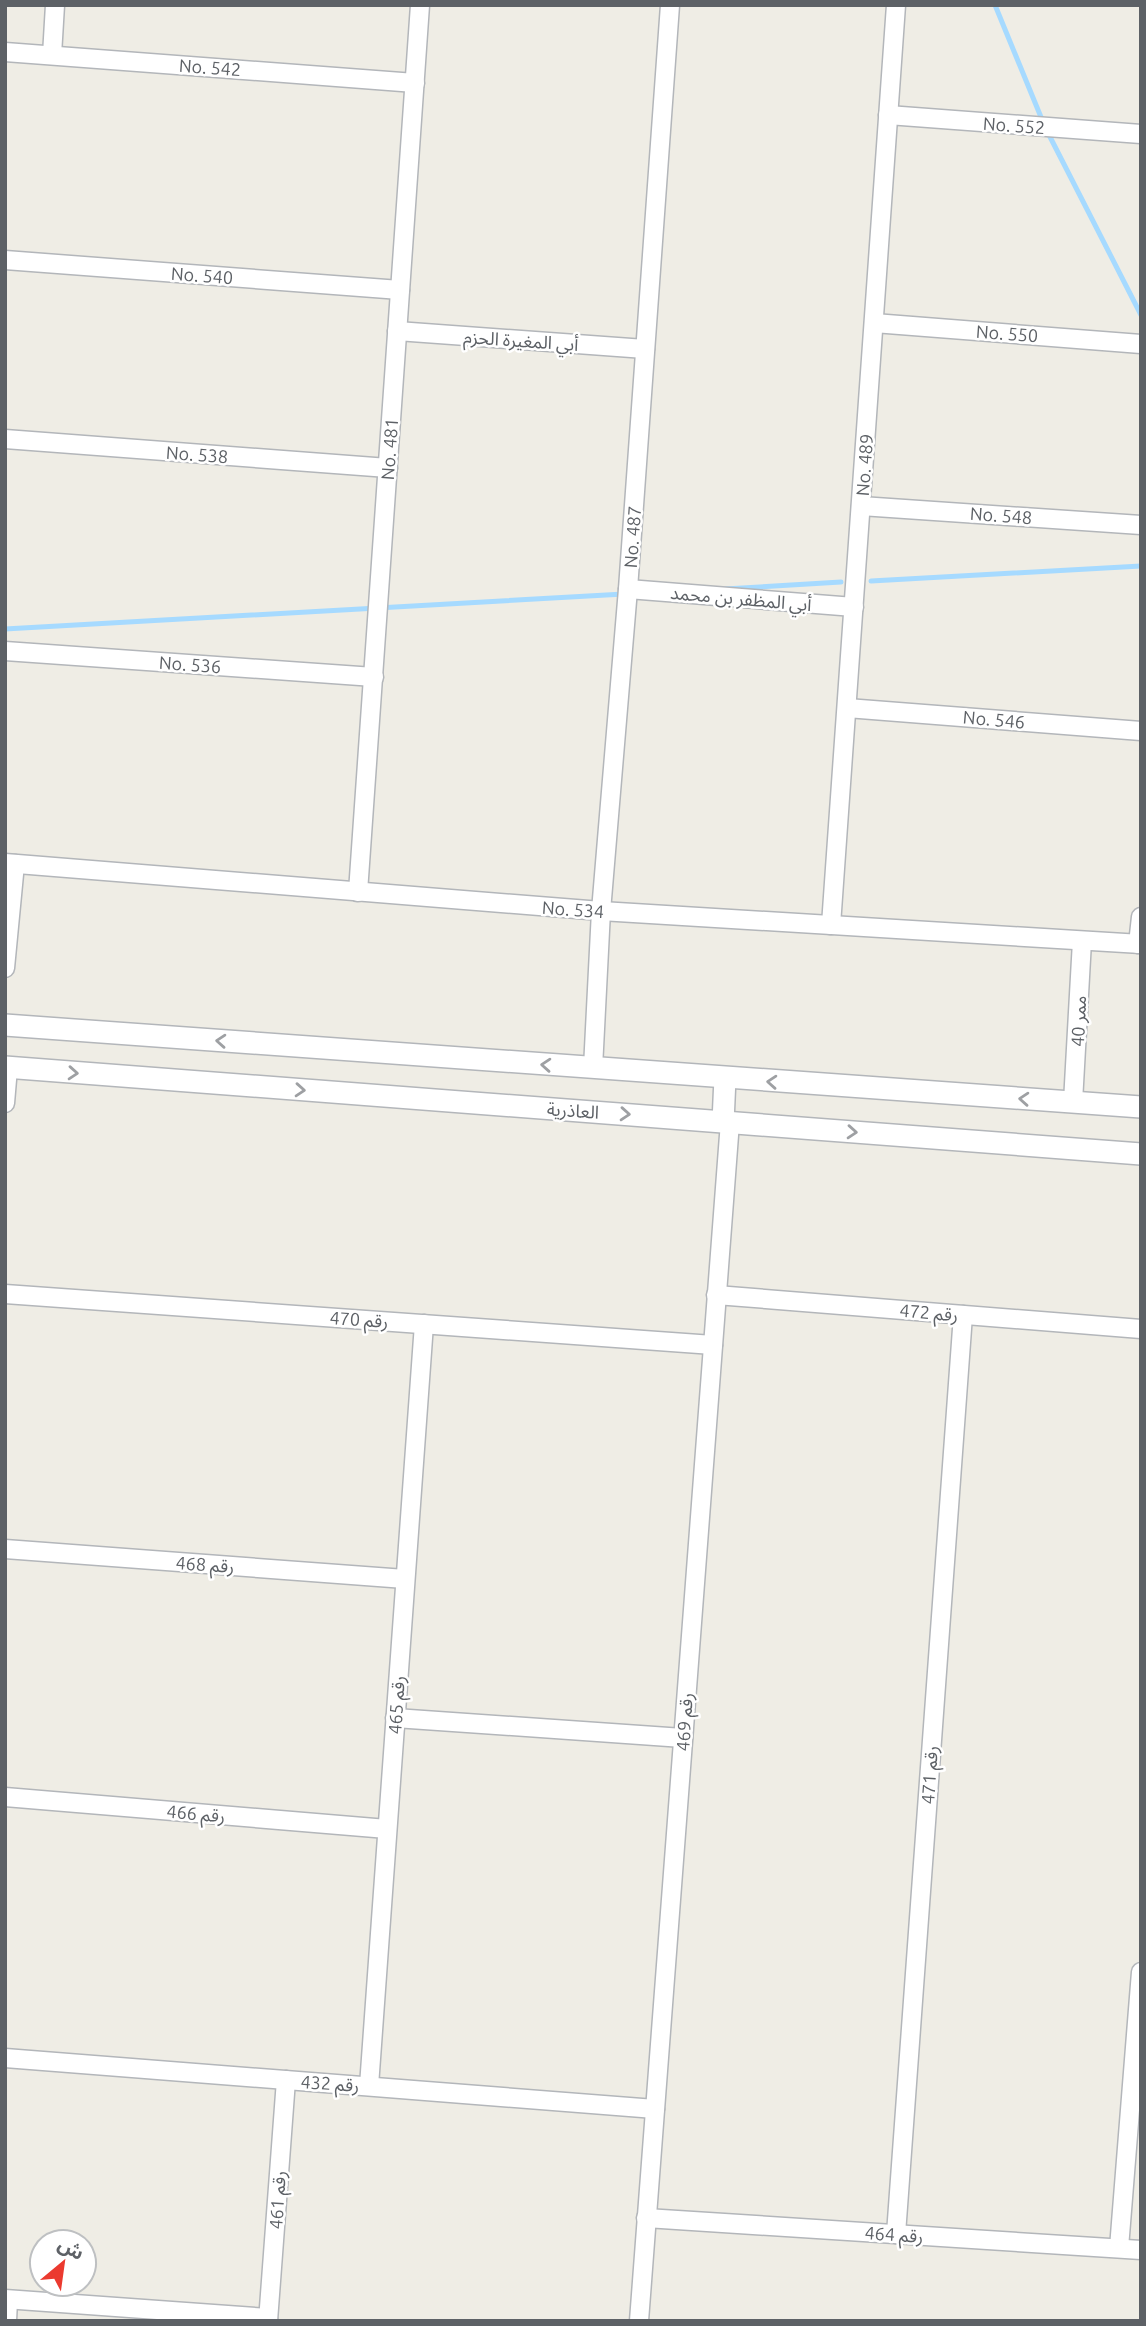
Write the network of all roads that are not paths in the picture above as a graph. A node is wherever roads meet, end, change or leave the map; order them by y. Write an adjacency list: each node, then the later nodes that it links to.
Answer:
1 (55, 5): 6 (street)
2 (420, 5): 7 (street, No. 481)
3 (670, 5): 15 (street, No. 487)
4 (896, 5): 8 (street, No. 489)
5 (5, 52): 6 (street, No. 542)
6 (52, 55): 7 (street, No. 542)
7 (415, 83): 11 (street, No. 481)
8 (888, 115): 9 (street, No. 552); 12 (street, No. 489)
9 (1141, 134)
10 (5, 260): 11 (street, No. 540)
11 (400, 290): 13 (street, No. 481)
12 (874, 323): 14 (street, No. 550); 18 (street, No. 489)
13 (397, 331): 15 (street, أبي المغيرة الحزم); 17 (street, No. 481)
14 (1141, 344)
15 (645, 349): 20 (street, No. 487)
16 (5, 439): 17 (street, No. 538)
17 (388, 468): 23 (street, No. 481)
18 (861, 506): 19 (street, No. 548); 21 (street, No. 489)
19 (1141, 525)
20 (628, 589): 21 (street, أبي المظفر بن محمد); 28 (street, No. 487)
21 (854, 607): 24 (street, No. 489)
22 (5, 651): 23 (street, No. 536)
23 (374, 677): 27 (street, No. 481)
24 (847, 708): 25 (street, No. 546); 30 (street, No. 489)
25 (1141, 731)
26 (10, 864): 27 (street, No. 534); 33 (street)
27 (358, 892): 28 (street, No. 534)
28 (601, 911): 30 (street, No. 534); 36 (street, No. 487)
29 (1141, 917): 32 (street)
30 (831, 925): 31 (street, No. 534)
31 (1082, 941): 32 (street, No. 534); 38 (street, ممر 40)
32 (1140, 944)
33 (5, 968)
34 (5, 1025): 36 (street, one-way to 34)
35 (7, 1068): 39 (street); 41 (street, العاذرية, one-way to 41)
36 (593, 1068): 37 (street)
37 (725, 1079): 38 (street, one-way to 37); 41 (street)
38 (1073, 1102): 40 (street)
39 (5, 1103)
40 (1141, 1108)
41 (727, 1122): 42 (street, العاذرية, one-way to 42); 44 (street, رقم 469)
42 (1141, 1154)
43 (5, 1294): 46 (street, رقم 470)
44 (716, 1294): 45 (street, رقم 472); 48 (street, رقم 469)
45 (962, 1315): 47 (street, رقم 472); 61 (street, رقم 471)
46 (424, 1324): 48 (street, رقم 470); 50 (street, رقم 465)
47 (1141, 1329)
48 (713, 1345): 52 (street, رقم 469)
49 (5, 1549): 50 (street, رقم 468)
50 (405, 1579): 51 (street, رقم 465)
51 (395, 1718): 52 (street); 54 (street, رقم 465)
52 (683, 1738): 59 (street, رقم 469)
53 (5, 1797): 54 (street, رقم 466)
54 (387, 1829): 58 (street, رقم 465)
55 (1141, 1972): 62 (street)
56 (5, 2058): 57 (street, رقم 432)
57 (286, 2080): 58 (street, رقم 432); 65 (street, رقم 461)
58 (369, 2086): 59 (street, رقم 432)
59 (655, 2109): 60 (street, رقم 469)
60 (646, 2218): 61 (street, رقم 464); 67 (street, رقم 469)
61 (896, 2234): 62 (street, رقم 464)
62 (1119, 2248): 63 (street, رقم 464)
63 (1141, 2250)
64 (7, 2299): 65 (street); 66 (street)
65 (268, 2319)
66 (7, 2321)
67 (639, 2321)

